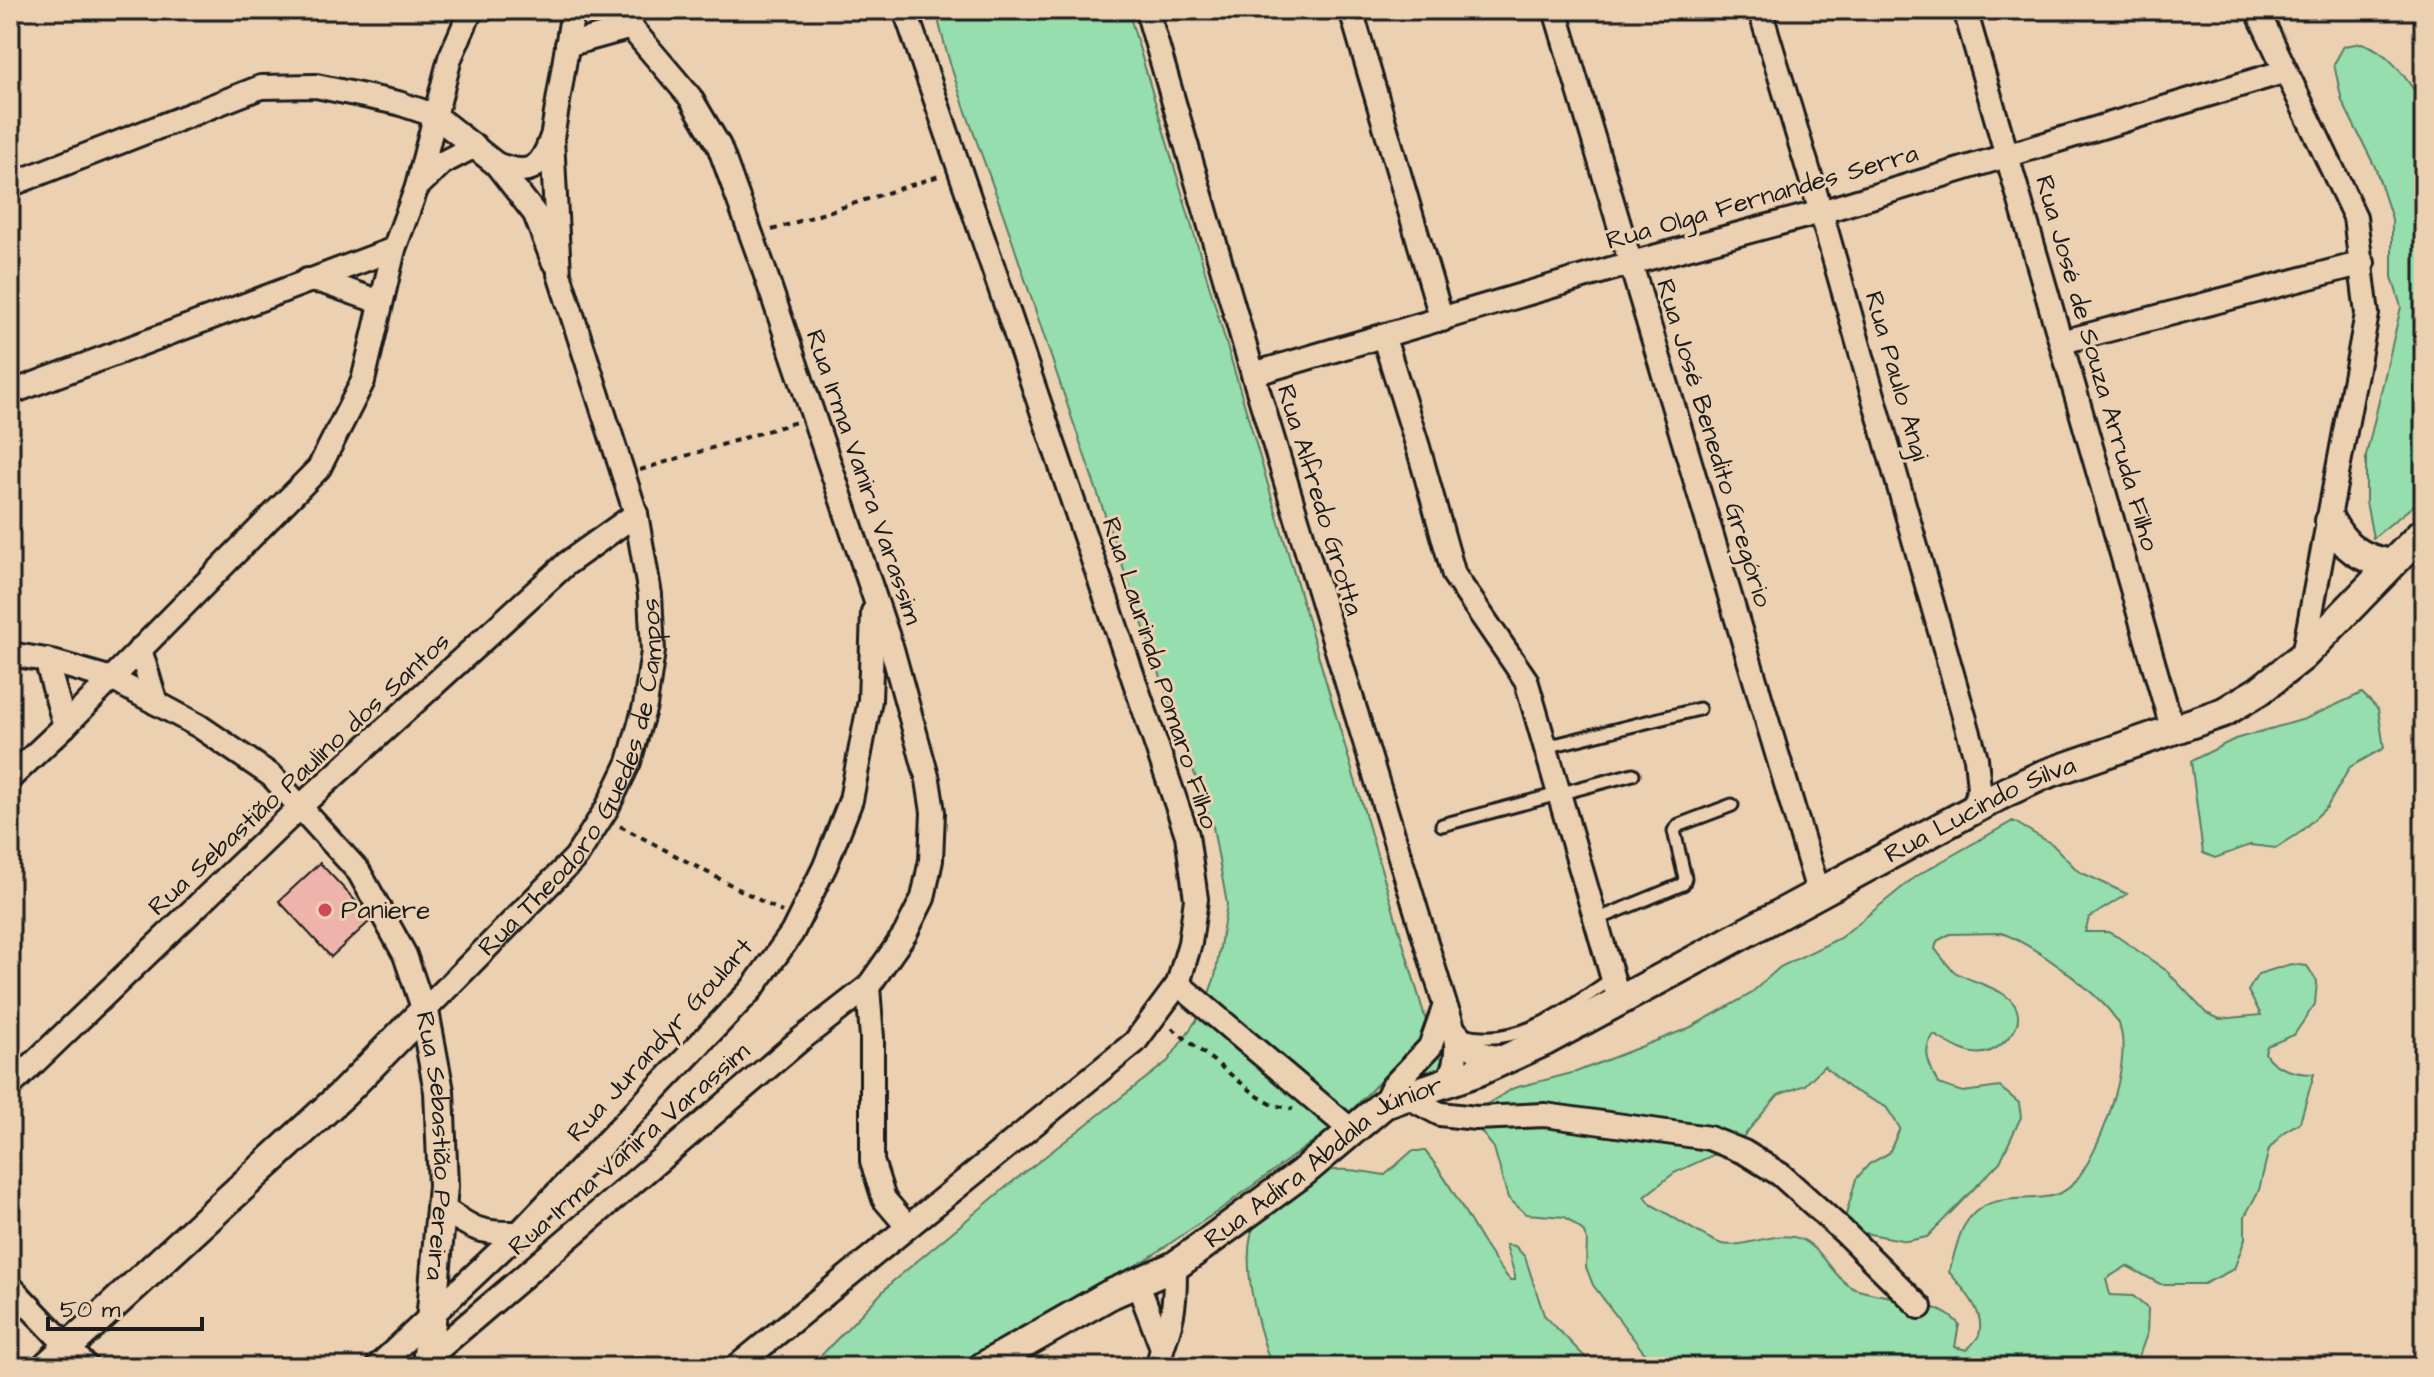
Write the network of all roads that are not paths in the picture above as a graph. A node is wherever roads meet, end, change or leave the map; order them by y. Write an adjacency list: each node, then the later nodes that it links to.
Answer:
1 (471, 10): 14 (street)
2 (573, 10): 12 (street, Rua Theodoro Guedes de Campos)
3 (616, 10): 11 (street, Rua Irma Vanira Varassim)
4 (906, 10): 61 (street, Rua Laurinda Pomaro Filho)
5 (1147, 10): 33 (street, Rua Alfredo Grotta)
6 (1351, 10): 30 (street)
7 (1555, 10): 25 (street, Rua José Benedito Gregório)
8 (1760, 10): 22 (street, Rua Paulo Angi)
9 (1965, 10): 17 (street, Rua José de Souza Arruda Filho)
10 (2257, 10): 13 (street)
11 (632, 27): 12 (street); 39 (street, Rua Irma Vanira Varassim)
12 (567, 45): 15 (street, Rua Theodoro Guedes de Campos)
13 (2286, 71): 17 (street, Rua Olga Fernandes Serra); 26 (street)
14 (434, 115): 16 (street); 19 (street); 20 (street)
15 (552, 138): 18 (street); 21 (street, Rua Theodoro Guedes de Campos)
16 (475, 146): 18 (street); 20 (street)
17 (2008, 155): 22 (street, Rua Olga Fernandes Serra); 32 (street, Rua José de Souza Arruda Filho)
18 (496, 164): 23 (street)
19 (10, 185)
20 (417, 187): 24 (street)
21 (557, 205): 23 (street); 27 (street, Rua Theodoro Guedes de Campos)
22 (1821, 212): 25 (street, Rua Olga Fernandes Serra); 50 (street, Rua Paulo Angi)
23 (535, 214): 27 (street)
24 (394, 249): 28 (street); 29 (street)
25 (1631, 263): 30 (street, Rua Olga Fernandes Serra); 59 (street, Rua José Benedito Gregório)
26 (2363, 263): 32 (street); 36 (street)
27 (559, 274): 35 (street, Rua Theodoro Guedes de Campos)
28 (306, 280): 29 (street); 34 (street)
29 (380, 302): 40 (street)
30 (1442, 320): 31 (street, Rua Olga Fernandes Serra)
31 (1384, 338): 33 (street, Rua Olga Fernandes Serra); 49 (street)
32 (2062, 342): 48 (street, Rua José de Souza Arruda Filho)
33 (1253, 374): 64 (street, Rua Alfredo Grotta)
34 (10, 393)
35 (636, 514): 56 (street, Rua Sebastião Paulino dos Santos); 65 (street, Rua Theodoro Guedes de Campos)
36 (2330, 521): 38 (street); 42 (street)
37 (2424, 531): 38 (street, Rua Lucindo Silva)
38 (2391, 564): 42 (street, Rua Lucindo Silva)
39 (873, 590): 62 (street, Rua Irma Vanira Varassim); 75 (street, Rua Jurandyr Goulart)
40 (140, 649): 44 (street); 45 (street)
41 (10, 654): 43 (street, Rua Sebastião Pereira)
42 (2303, 656): 48 (street, Rua Lucindo Silva)
43 (46, 660): 44 (street, Rua Sebastião Pereira); 47 (street)
44 (112, 679): 45 (street, Rua Sebastião Pereira); 47 (street)
45 (156, 703): 56 (street, Rua Sebastião Pereira)
46 (1699, 709): 49 (lane)
47 (65, 726): 52 (street)
48 (2173, 731): 53 (street, Rua Lucindo Silva)
49 (1546, 747): 54 (street)
50 (1976, 758): 53 (street, Rua Paulo Angi); 57 (street, Rua Paulo Angi)
51 (1633, 774): 54 (lane)
52 (10, 778)
53 (2006, 792): 57 (street, Rua Lucindo Silva)
54 (1560, 793): 58 (lane); 60 (street)
55 (1732, 805): 60 (lane)
56 (301, 806): 65 (street, Rua Sebastião Pereira); 70 (street, Rua Sebastião Paulino dos Santos)
57 (1974, 809): 59 (street, Rua Lucindo Silva)
58 (1442, 825)
59 (1818, 891): 63 (street, Rua Lucindo Silva)
60 (1596, 920): 63 (street)
61 (1178, 984): 72 (street); 74 (street, Rua Laurinda Pomaro Filho)
62 (868, 987): 74 (street); 83 (street, Rua Irma Vanira Varassim)
63 (1616, 989): 66 (lane); 67 (street, Rua Lucindo Silva)
64 (1445, 1005): 66 (street, Rua Alfredo Grotta); 71 (street)
65 (424, 1011): 73 (street, Rua Sebastião Pereira); 81 (street, Rua Theodoro Guedes de Campos)
66 (1456, 1032): 67 (street); 69 (street, Rua Alfredo Grotta)
67 (1508, 1058): 68 (street, Rua Lucindo Silva)
68 (1479, 1071): 69 (street, Rua Adira Abdala Júnior)
69 (1446, 1082): 71 (street, Rua Adira Abdala Júnior)
70 (10, 1086)
71 (1395, 1100): 72 (street, Rua Adira Abdala Júnior); 79 (street)
72 (1351, 1130): 76 (street, Rua Adira Abdala Júnior)
73 (441, 1207): 75 (street); 80 (street, Rua Sebastião Pereira)
74 (907, 1226): 87 (street, Rua Laurinda Pomaro Filho)
75 (519, 1233): 80 (street, Rua Jurandyr Goulart)
76 (1175, 1266): 77 (street, Rua Adira Abdala Júnior); 82 (street)
77 (1137, 1282): 82 (street); 88 (street, Rua Adira Abdala Júnior)
78 (10, 1286): 81 (street)
79 (1920, 1307)
80 (431, 1318): 83 (street, Rua Sebastião Pereira); 86 (street, Rua Jurandyr Goulart)
81 (68, 1346): 84 (street, Rua Theodoro Guedes de Campos); 85 (street)
82 (1159, 1356)
83 (427, 1362)
84 (46, 1367)
85 (87, 1367)
86 (377, 1367)
87 (736, 1367)
88 (983, 1367)

